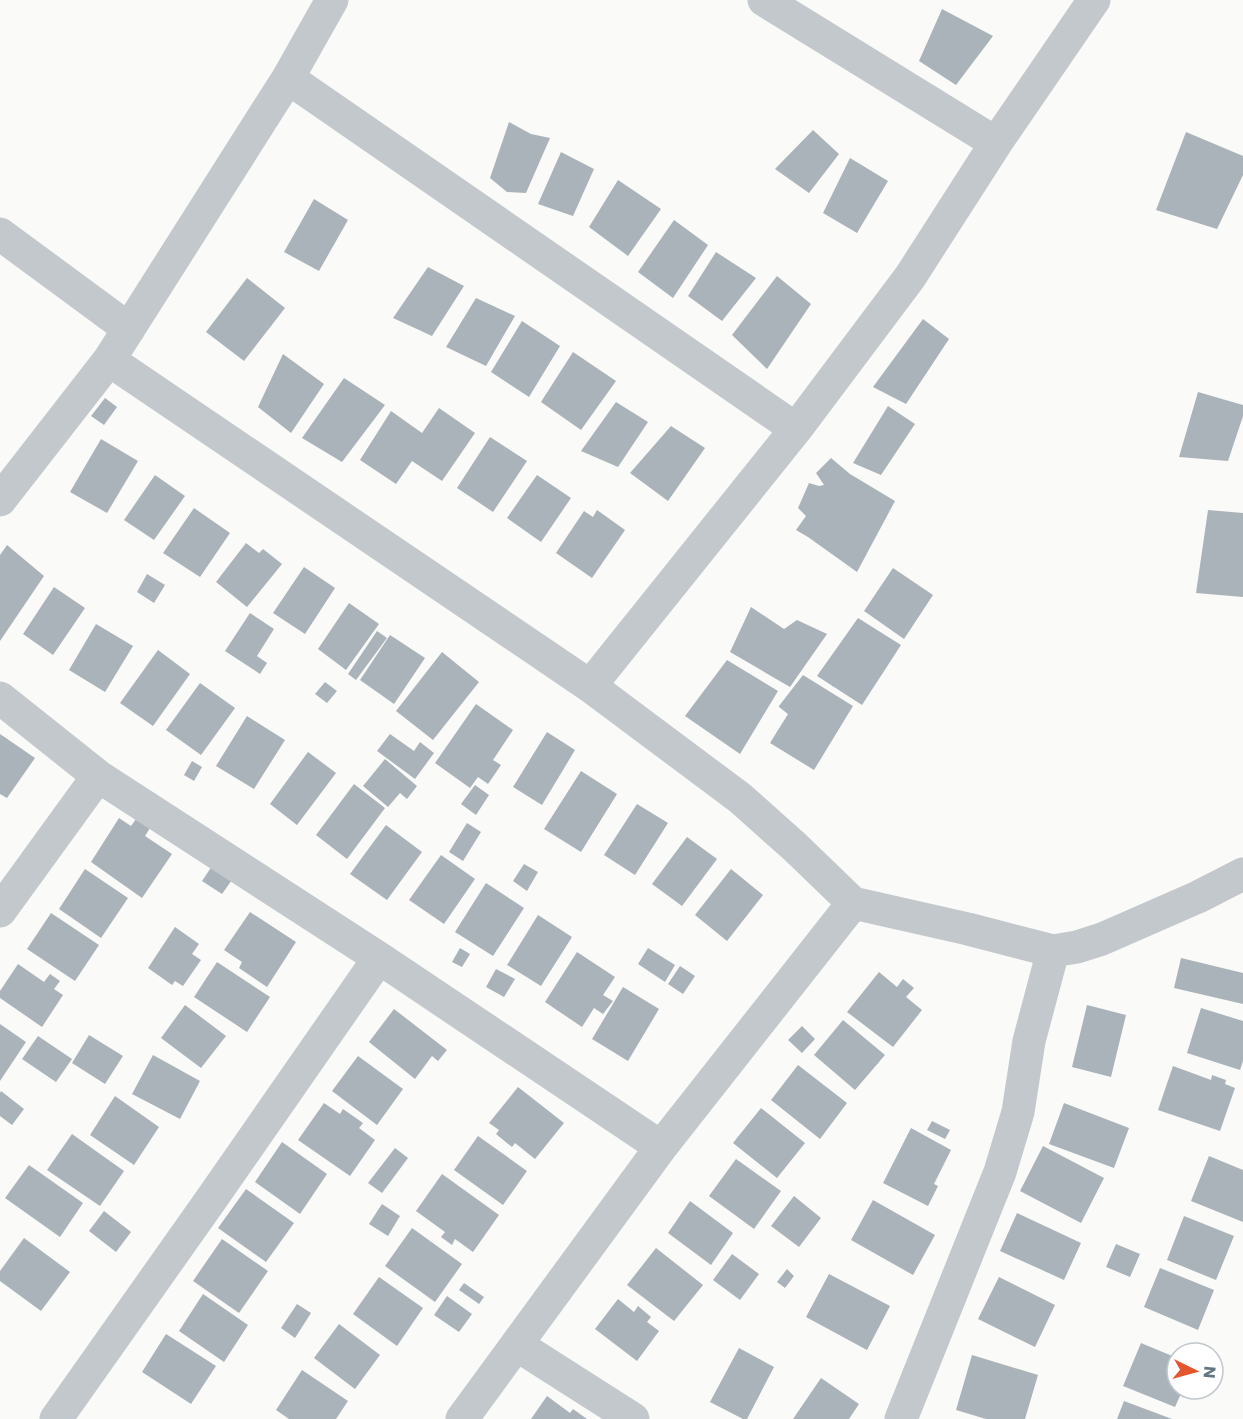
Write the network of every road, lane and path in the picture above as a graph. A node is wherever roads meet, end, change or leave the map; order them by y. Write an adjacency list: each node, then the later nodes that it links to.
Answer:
1 (332, 0): 4 (street)
2 (764, 0): 5 (street)
3 (1094, 0): 5 (street)
4 (288, 78): 7 (street); 9 (street)
5 (996, 142): 9 (street)
6 (0, 234): 7 (street)
7 (129, 329): 8 (street)
8 (109, 360): 10 (street); 11 (street)
9 (796, 429): 11 (street)
10 (0, 500)
11 (590, 686): 15 (street)
12 (0, 698): 13 (street)
13 (98, 776): 16 (street); 18 (street)
14 (1243, 874): 17 (street)
15 (853, 903): 17 (street); 19 (street)
16 (0, 911)
17 (1053, 951): 24 (street)
18 (379, 958): 19 (street); 21 (street)
19 (661, 1147): 20 (street)
20 (517, 1345): 22 (street); 23 (street)
21 (56, 1419)
22 (462, 1419)
23 (633, 1419)
24 (901, 1419)

